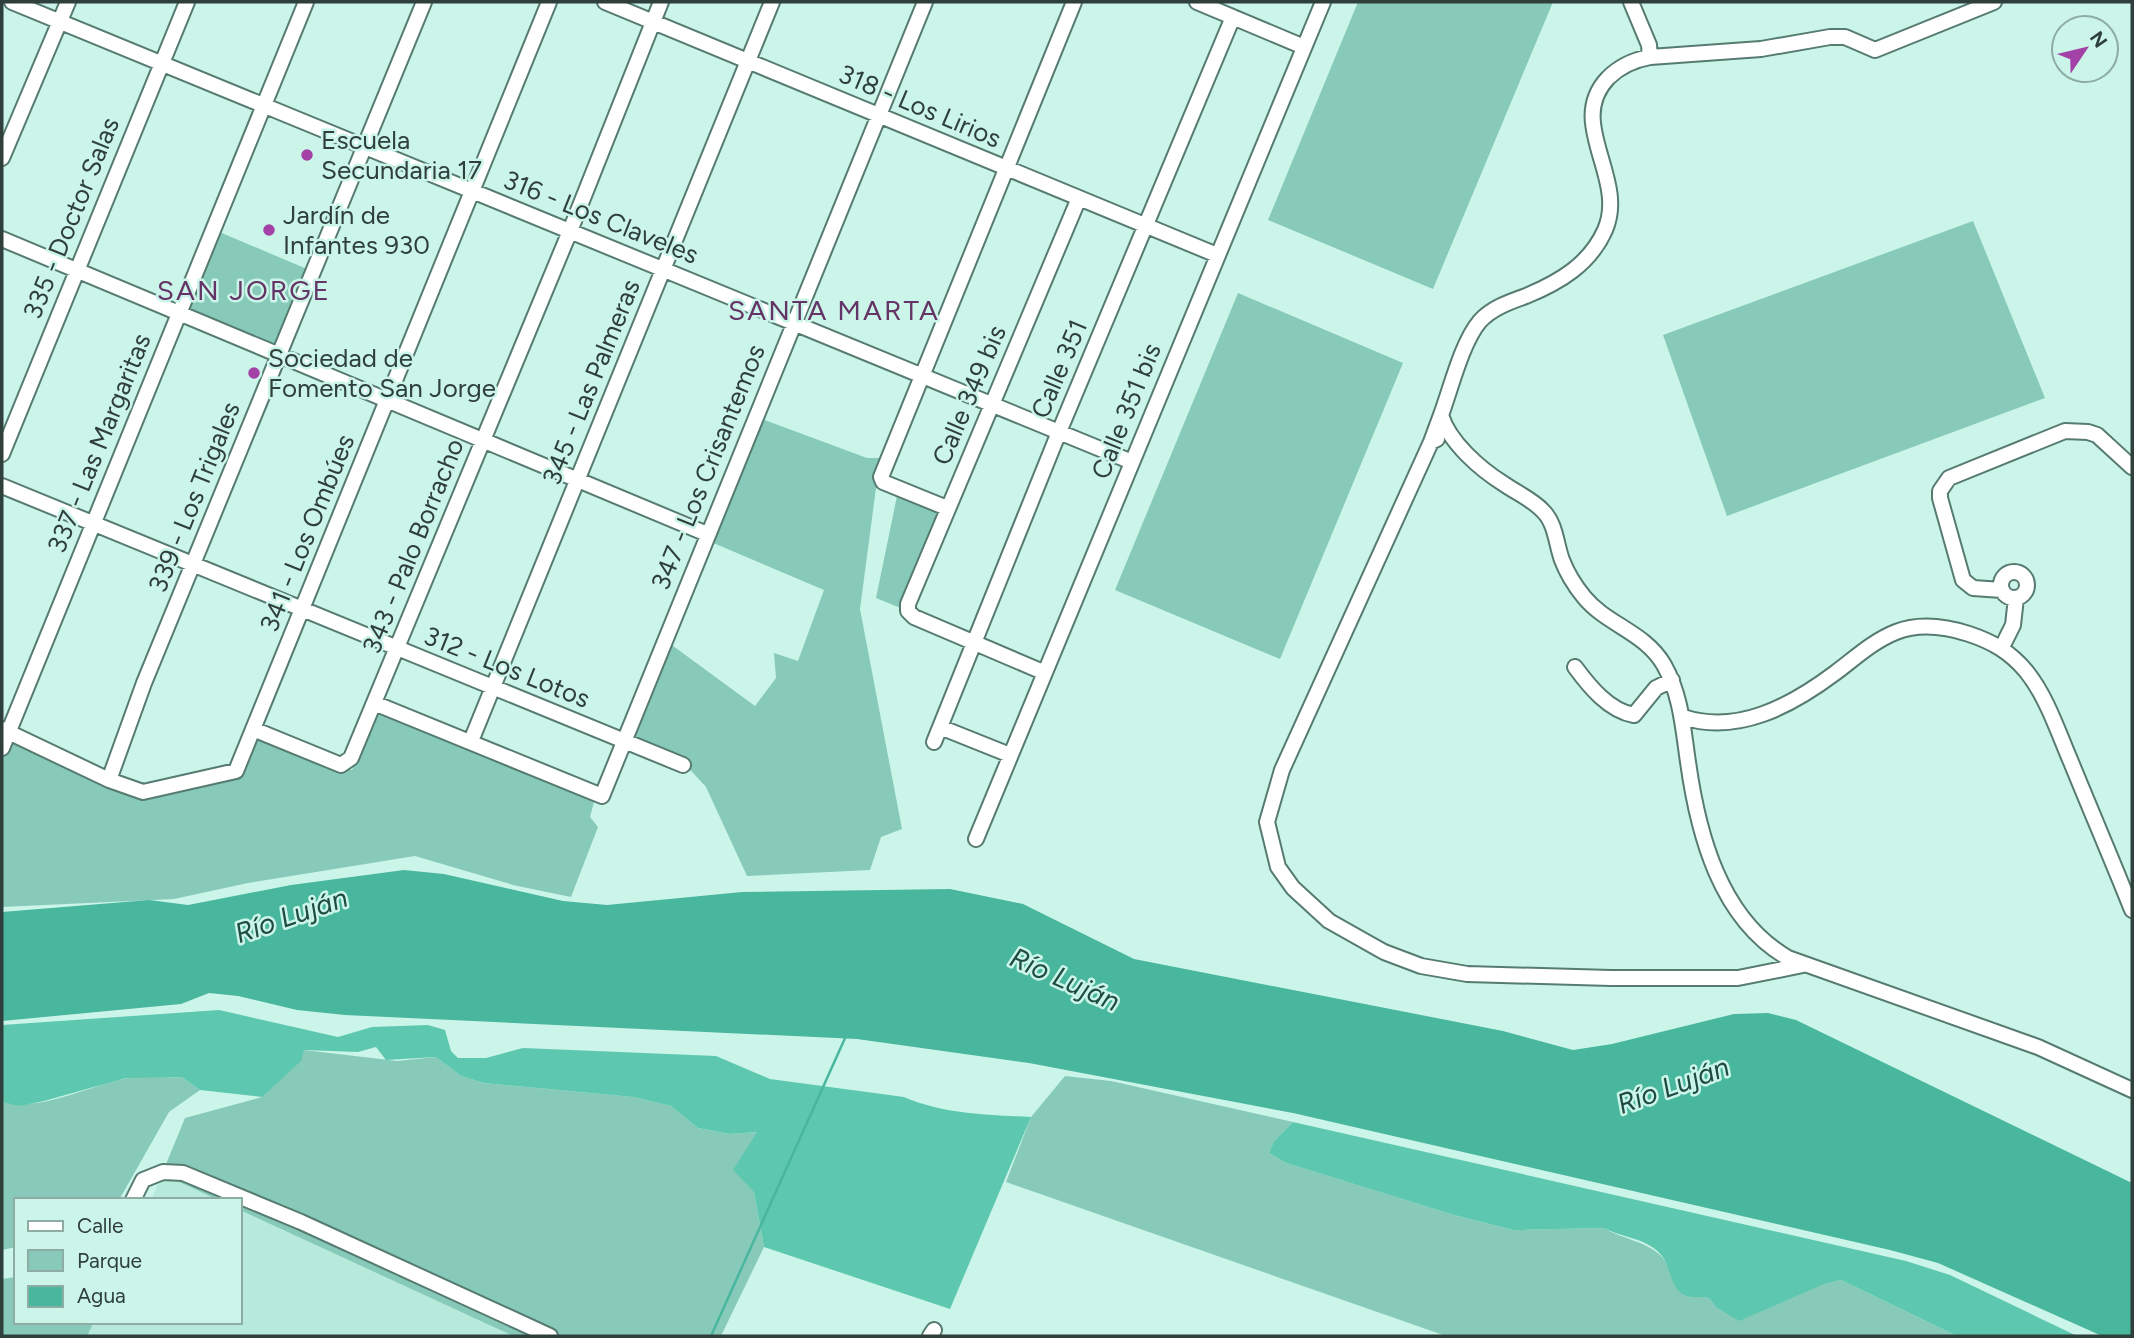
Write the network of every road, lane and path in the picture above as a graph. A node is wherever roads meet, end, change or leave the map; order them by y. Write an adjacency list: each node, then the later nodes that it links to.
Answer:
1 (12, 2): 17 (street, 316 - Los Claveles)
2 (68, 2): 17 (street)
3 (187, 2): 22 (street, 335 - Doctor Salas)
4 (306, 2): 23 (street, 337 - Las Margaritas)
5 (424, 2): 25 (street, 339 - Los Trigales)
6 (549, 2): 28 (street, 341 - Los Ombúes)
7 (605, 2): 18 (street, 318 - Los Lirios)
8 (660, 2): 18 (street, 343 - Palo Borracho)
9 (772, 2): 21 (street, 345 - Las Palmeras)
10 (925, 2): 24 (street, 347 - Los Crisantemos)
11 (1074, 2): 27 (street)
12 (1197, 2): 16 (street)
13 (1323, 2): 19 (street, Calle 351 bis)
14 (1631, 2): 20 (street)
15 (1994, 2): 20 (street)
16 (1233, 17): 19 (street); 30 (street, Calle 351)
17 (60, 21): 22 (street, 316 - Los Claveles); 26 (street)
18 (653, 21): 21 (street, 318 - Los Lirios); 31 (street, 343 - Palo Borracho)
19 (1304, 47): 33 (street, Calle 351 bis)
20 (1650, 57): 42 (street)
21 (748, 61): 24 (street, 318 - Los Lirios); 34 (street, 345 - Las Palmeras)
22 (162, 63): 23 (street, 316 - Los Claveles); 35 (street, 335 - Doctor Salas)
23 (264, 105): 25 (street, 316 - Los Claveles); 36 (street, 337 - Las Margaritas)
24 (878, 115): 27 (street, 318 - Los Lirios); 37 (street, 347 - Los Crisantemos)
25 (363, 146): 28 (street, 316 - Los Claveles); 38 (street, 339 - Los Trigales)
26 (2, 158)
27 (1006, 168): 29 (street, 318 - Los Lirios); 39 (street)
28 (473, 191): 31 (street, 316 - Los Claveles); 40 (street, 341 - Los Ombúes)
29 (1079, 198): 30 (street, 318 - Los Lirios); 41 (street, Calle 349 bis)
30 (1147, 226): 33 (street, 318 - Los Lirios); 43 (street, Calle 351)
31 (570, 231): 34 (street, 316 - Los Claveles); 45 (street, 343 - Palo Borracho)
32 (2, 239): 35 (street)
33 (1217, 255): 48 (street, Calle 351 bis)
34 (663, 269): 37 (street, 316 - Los Claveles); 50 (street, 345 - Las Palmeras)
35 (75, 270): 36 (street); 47 (street, 335 - Doctor Salas)
36 (177, 313): 38 (street); 53 (street, 337 - Las Margaritas)
37 (793, 323): 39 (street, 316 - Los Claveles); 54 (street, 347 - Los Crisantemos)
38 (277, 357): 40 (street); 55 (street, 339 - Los Trigales)
39 (921, 375): 41 (street, 316 - Los Claveles); 52 (street)
40 (385, 400): 45 (street); 58 (street, 341 - Los Ombúes)
41 (991, 404): 43 (street, 316 - Los Claveles); 52 (street, Calle 349 bis)
42 (1441, 415): 44 (street); 46 (street)
43 (1059, 432): 48 (street, 316 - Los Claveles); 59 (street, Calle 351)
44 (1450, 433): 46 (street); 64 (street)
45 (483, 441): 50 (street); 61 (street, 343 - Palo Borracho)
46 (1431, 442): 80 (street)
47 (2, 454)
48 (1132, 462): 63 (street, Calle 351 bis)
49 (2132, 467): 56 (street)
50 (577, 479): 54 (street); 65 (street, 345 - Las Palmeras)
51 (2, 486): 53 (street, 312 - Los Lotos)
52 (947, 508): 59 (street, Calle 349 bis)
53 (93, 523): 55 (street, 312 - Los Lotos); 70 (street, 337 - Las Margaritas)
54 (707, 534): 71 (street, 347 - Los Crisantemos)
55 (193, 565): 58 (street, 312 - Los Lotos); 77 (street, 339 - Los Trigales)
56 (2002, 590): 57 (street); 57 (street)
57 (2016, 598): 60 (street)
58 (303, 611): 61 (street, 312 - Los Lotos); 69 (street, 341 - Los Ombúes)
59 (974, 642): 63 (street); 68 (street, Calle 351)
60 (2003, 648): 67 (street); 79 (street)
61 (397, 649): 65 (street, 312 - Los Lotos); 66 (street, 343 - Palo Borracho)
62 (1575, 667): 64 (street)
63 (1043, 672): 75 (street, Calle 351 bis)
64 (1672, 680): 67 (street)
65 (493, 688): 71 (street, 312 - Los Lotos); 72 (street, 345 - Las Palmeras)
66 (374, 703): 69 (street, 343 - Palo Borracho); 72 (street)
67 (1683, 717): 80 (street)
68 (940, 727): 73 (street, Calle 351); 75 (street)
69 (253, 729): 77 (street, 341 - Los Ombúes)
70 (5, 730): 74 (street, 337 - Las Margaritas); 77 (street)
71 (624, 740): 72 (street, 347 - Los Crisantemos); 76 (street, 312 - Los Lotos)
72 (471, 741)
73 (934, 742)
74 (2, 748)
75 (1010, 755): 78 (street, Calle 351 bis)
76 (683, 765)
77 (109, 780)
78 (976, 839)
79 (2132, 910)
80 (1804, 964): 81 (street)
81 (2132, 1090)
82 (134, 1198): 83 (street)
83 (550, 1336)

